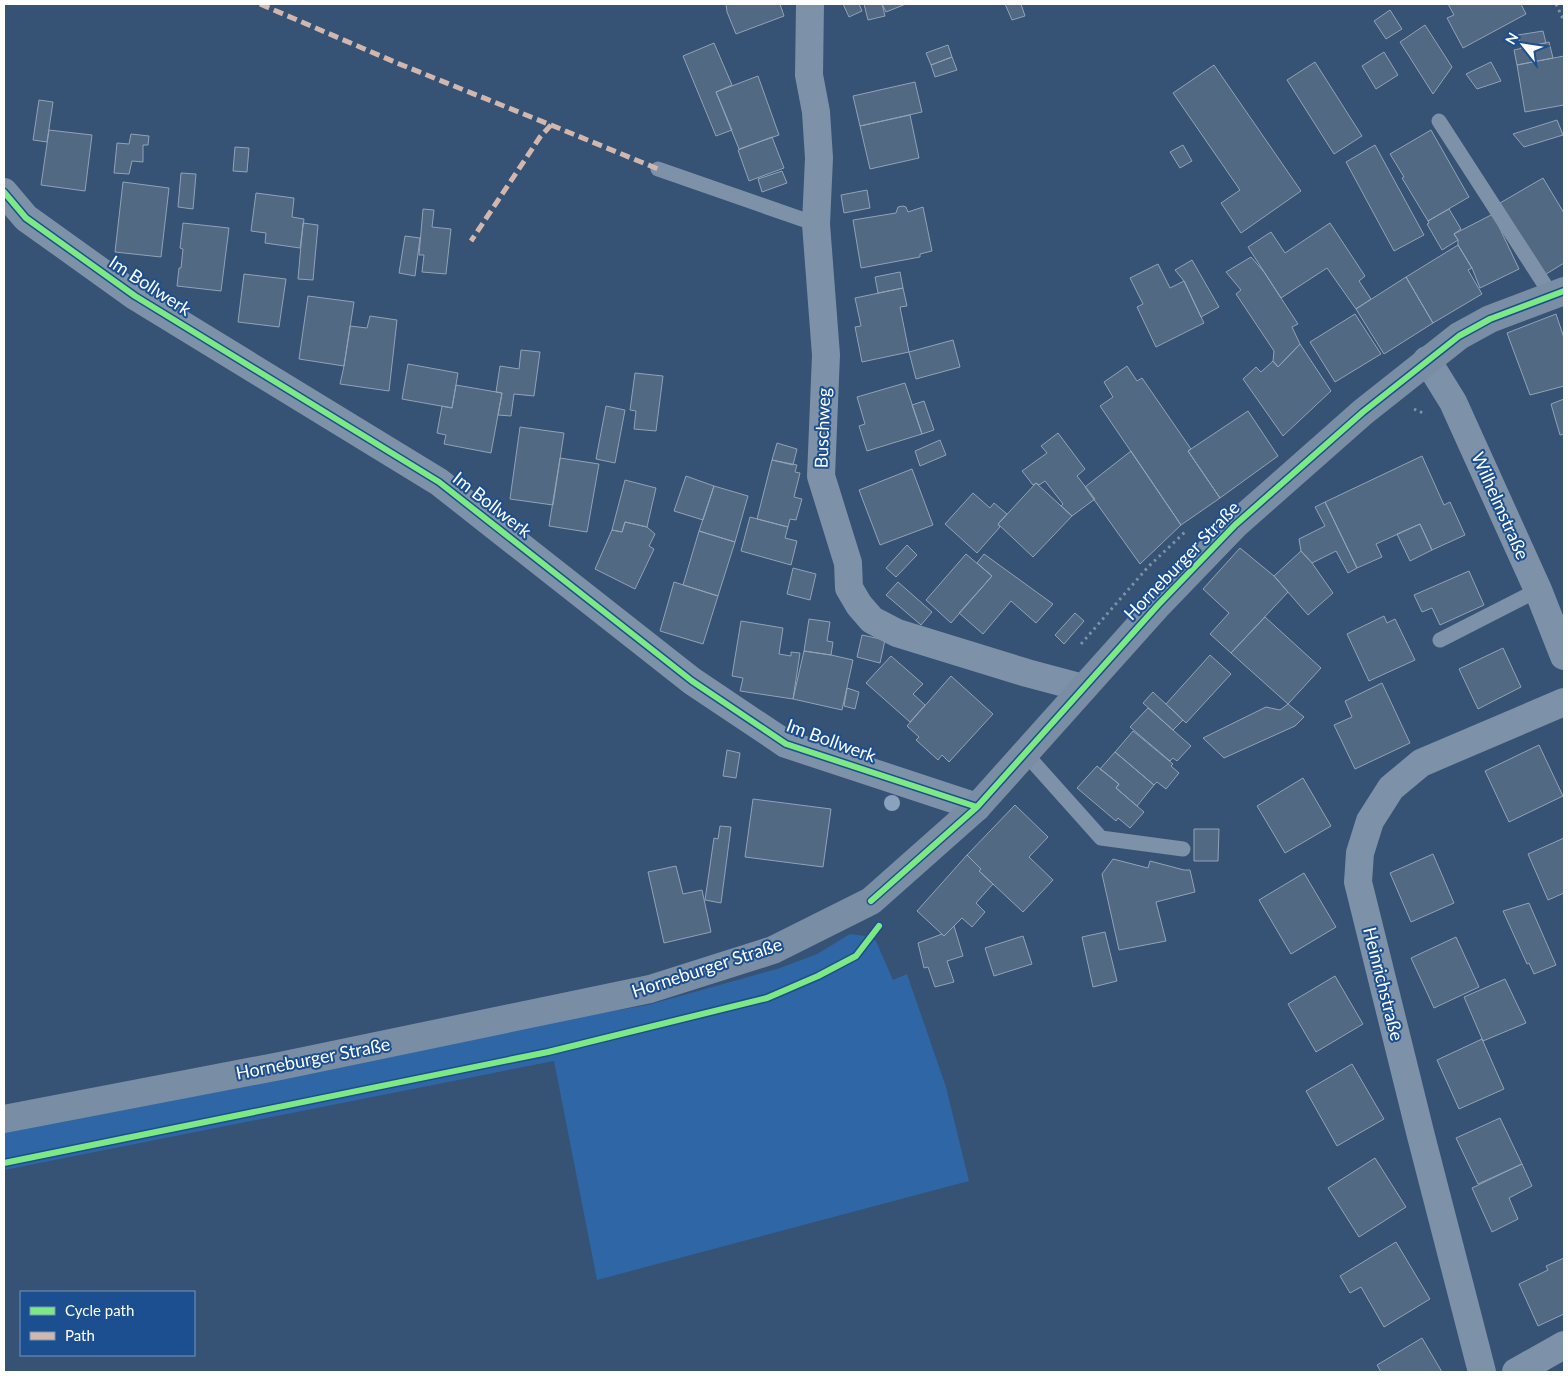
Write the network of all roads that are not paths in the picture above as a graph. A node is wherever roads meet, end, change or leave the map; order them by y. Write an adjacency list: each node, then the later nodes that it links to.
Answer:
1 (810, 4): 5 (street, Buschweg)
2 (1439, 121): 6 (lane)
3 (658, 169): 5 (lane)
4 (4, 192): 14 (street, Im Bollwerk)
5 (816, 224): 11 (street, Buschweg)
6 (1558, 293): 7 (street, Horneburger Straße)
7 (1427, 360): 8 (street, Wilhelmstraße); 11 (street, Horneburger Straße)
8 (1538, 590): 9 (lane); 10 (street, Wilhelmstraße)
9 (1440, 640)
10 (1564, 656)
11 (1083, 688): 13 (street, Horneburger Straße)
12 (1564, 702): 18 (street, Heinrichstraße)
13 (1025, 753): 14 (street, Horneburger Straße); 15 (lane)
14 (977, 807): 16 (street, Horneburger Straße)
15 (1183, 848)
16 (4, 1119)
17 (1564, 1345): 19 (street)
18 (1482, 1372)
19 (1516, 1372)

